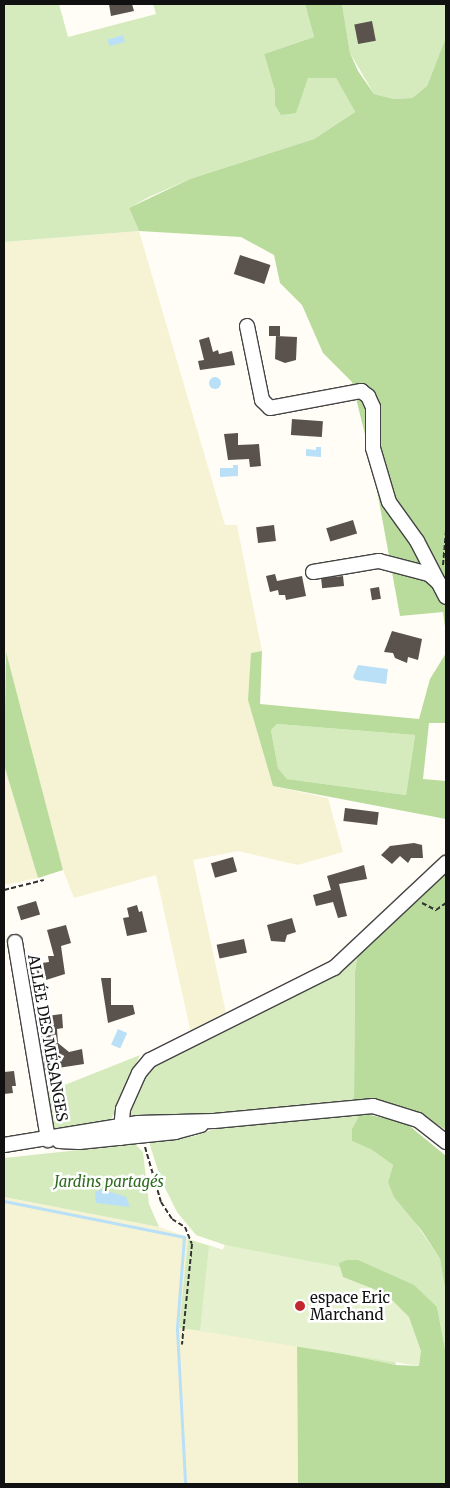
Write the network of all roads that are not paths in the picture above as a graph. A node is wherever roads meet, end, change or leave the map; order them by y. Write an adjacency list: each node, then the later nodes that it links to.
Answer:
1 (247, 326): 3 (street)
2 (313, 572): 3 (street)
3 (445, 592)
4 (446, 863): 7 (street)
5 (15, 942): 8 (street, ALLÉE DES MÉSANGES)
6 (214, 1121): 7 (street); 7 (street); 9 (street)
7 (120, 1132): 8 (street)
8 (48, 1140): 10 (street)
9 (446, 1142)
10 (4, 1145)

